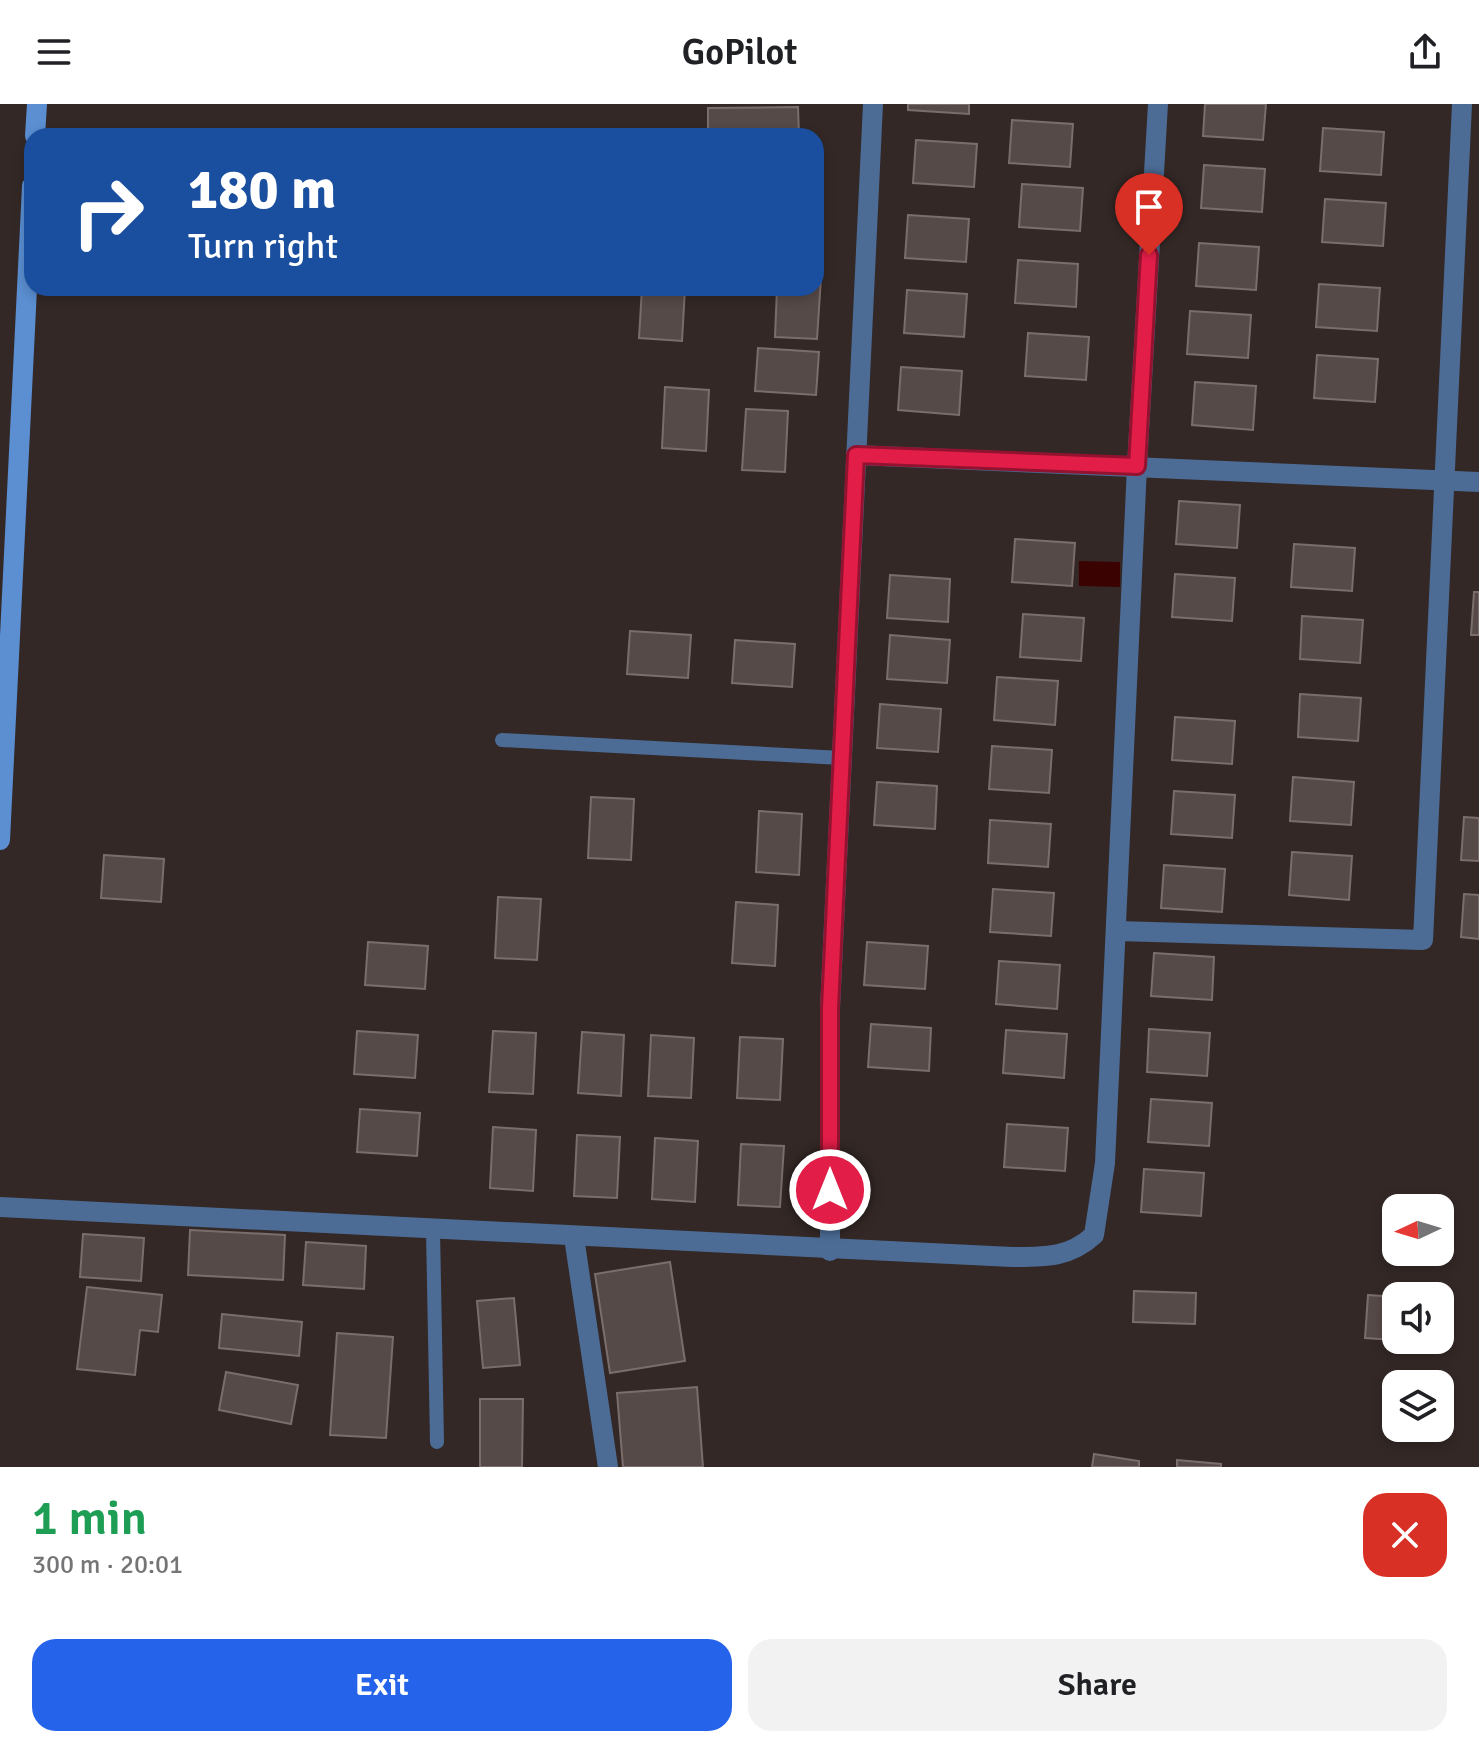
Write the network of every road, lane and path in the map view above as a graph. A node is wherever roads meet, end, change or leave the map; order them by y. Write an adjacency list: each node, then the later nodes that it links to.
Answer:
1 (37, 104): 5 (main road)
2 (873, 104): 7 (street)
3 (1158, 104): 8 (street)
4 (1462, 104): 9 (street)
5 (36, 128)
6 (27, 296): 13 (main road)
7 (856, 455): 8 (street); 12 (street)
8 (1137, 466): 9 (street); 14 (street)
9 (1445, 480): 10 (street); 14 (street)
10 (1479, 482)
11 (502, 740): 12 (lane)
12 (842, 758): 18 (street)
13 (0, 836)
14 (1118, 931): 18 (street)
15 (0, 1207): 16 (street)
16 (433, 1230): 17 (street); 19 (lane)
17 (574, 1237): 18 (street); 20 (street)
18 (830, 1251)
19 (437, 1442)
20 (608, 1467)

